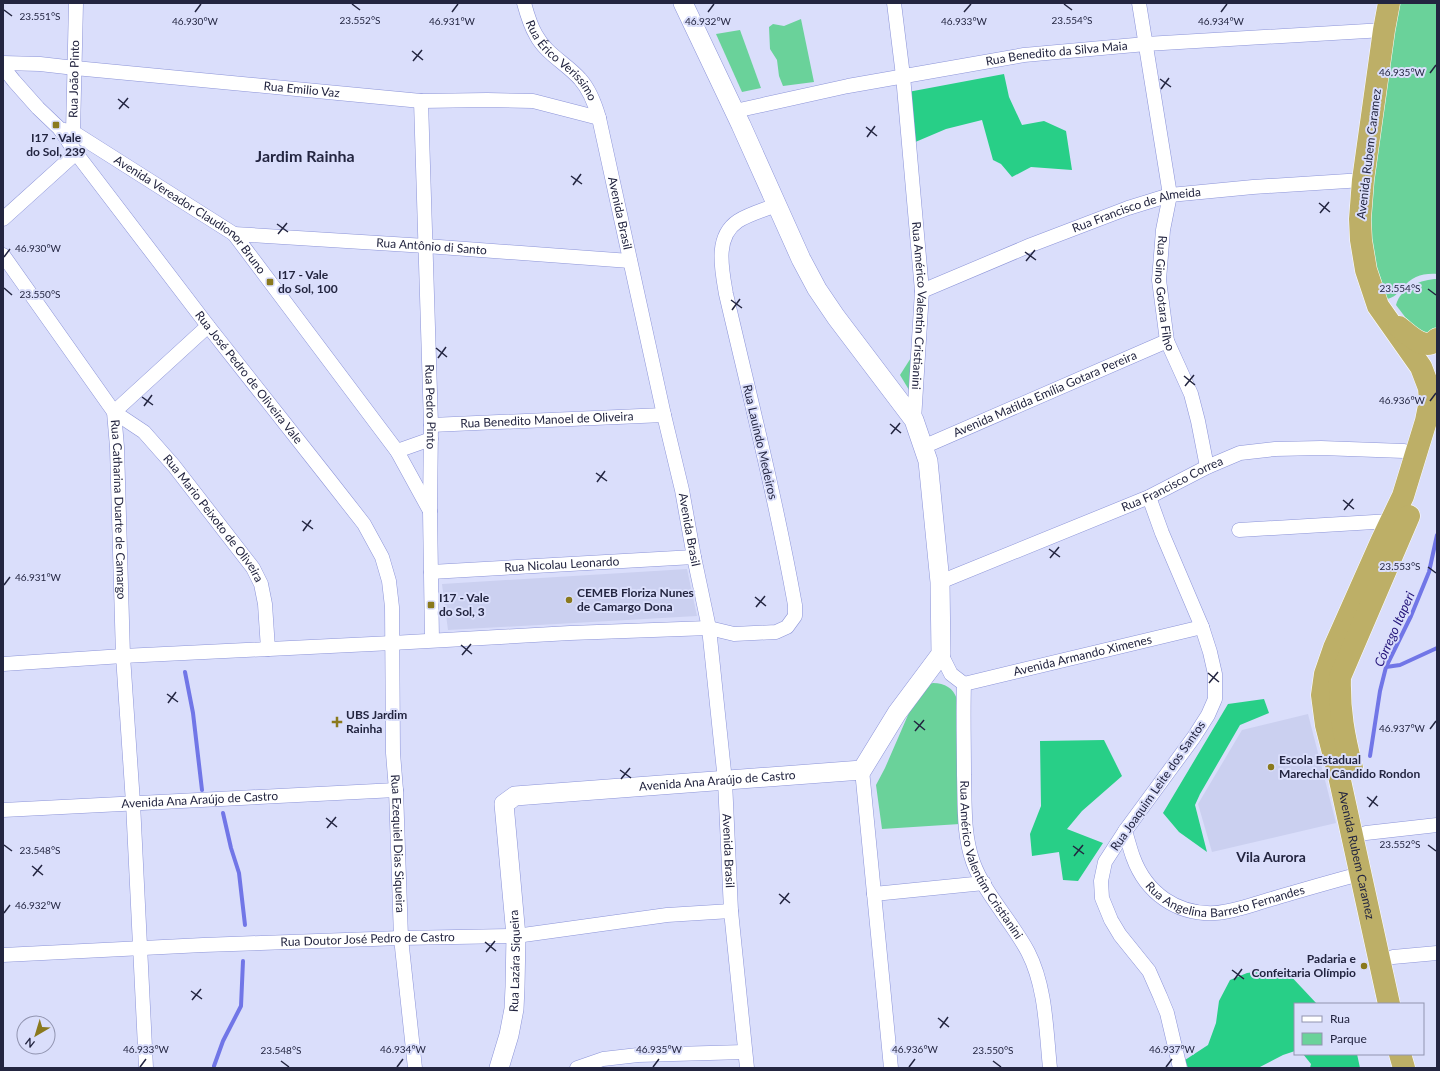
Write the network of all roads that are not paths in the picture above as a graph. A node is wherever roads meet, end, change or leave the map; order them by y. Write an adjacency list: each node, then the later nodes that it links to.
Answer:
1 (76, 3): 11 (street, Rua João Pinto)
2 (524, 3): 15 (street, Rua Érico Verissimo)
3 (683, 3): 14 (street)
4 (894, 3): 12 (street, Rua Américo Valentin Cristianini)
5 (1139, 3): 8 (street, Rua Gino Gotara Filho)
6 (1389, 3): 7 (highway, Avenida Rubem Caramez)
7 (1384, 30): 8 (street, Rua Benedito da Silva Maia); 18 (highway, Avenida Rubem Caramez)
8 (1146, 44): 12 (street, Rua Benedito da Silva Maia); 19 (street, Rua Gino Gotara Filho)
9 (3, 63): 11 (street, Rua Emilio Vaz)
10 (3, 67): 16 (street, Avenida Vereador Claudionor Bruno)
11 (75, 68): 13 (street, Rua Emilio Vaz); 16 (street, Rua João Pinto)
12 (903, 76): 14 (street, Rua Benedito da Silva Maia); 26 (street, Rua Américo Valentin Cristianini)
13 (421, 101): 15 (street, Rua Emilio Vaz); 23 (street, Rua Pedro Pinto)
14 (735, 111): 20 (street)
15 (599, 118): 25 (street, Avenida Brasil)
16 (66, 130): 17 (street, Rua José Pedro de Oliveira Vale); 22 (street, Avenida Vereador Claudionor Bruno)
17 (76, 153): 21 (street); 28 (street, Rua José Pedro de Oliveira Vale)
18 (1363, 180): 19 (street, Rua Francisco de Almeida); 27 (highway, Avenida Rubem Caramez)
19 (1170, 195): 26 (street, Rua Francisco de Almeida); 30 (street, Rua Gino Gotara Filho)
20 (776, 205): 33 (street); 48 (street, Rua Lauindo Medeiros)
21 (3, 219)
22 (234, 234): 23 (street, Rua Antônio di Santo); 37 (street, Avenida Vereador Claudionor Bruno)
23 (426, 246): 25 (street, Rua Antônio di Santo); 35 (street, Rua Pedro Pinto)
24 (3, 255): 31 (street, Rua Catharina Duarte de Camargo)
25 (630, 261): 32 (street, Avenida Brasil)
26 (922, 291): 33 (street, Rua Américo Valentin Cristianini)
27 (1384, 316): 29 (highway); 38 (highway, Avenida Rubem Caramez)
28 (208, 326): 31 (street); 50 (street, Rua José Pedro de Oliveira Vale)
29 (1437, 339)
30 (1167, 341): 36 (street, Avenida Matilda Emília Gotara Pereira); 39 (street, Rua Gino Gotara Filho)
31 (114, 412): 51 (street, Rua Mario Peixoto de Oliveira); 53 (street, Rua Catharina Duarte de Camargo)
32 (664, 415): 35 (street, Rua Benedito Manoel de Oliveira); 44 (street, Avenida Brasil)
33 (914, 420): 36 (street, Rua Américo Valentin Cristianini)
34 (1437, 428): 64 (highway, Avenida Rubem Caramez)
35 (431, 432): 37 (street, Rua Benedito Manoel de Oliveira); 41 (street, Rua Pedro Pinto)
36 (923, 447): 46 (street, Rua Américo Valentin Cristianini)
37 (397, 450): 41 (street, Avenida Vereador Claudionor Bruno)
38 (1416, 454): 39 (street, Rua Francisco Correa); 42 (highway, Avenida Rubem Caramez)
39 (1207, 467): 40 (street, Rua Francisco Correa)
40 (1149, 497): 46 (street, Rua Francisco Correa); 47 (street, Rua Joaquim Leite dos Santos)
41 (430, 511): 45 (street, Rua Pedro Pinto)
42 (1391, 521): 43 (street); 65 (highway, Avenida Rubem Caramez)
43 (1239, 530)
44 (694, 557): 45 (street, Rua Nicolau Leonardo); 48 (street, Avenida Brasil)
45 (431, 572): 49 (street, Rua Pedro Pinto)
46 (940, 582): 52 (street, Rua Américo Valentin Cristianini)
47 (1202, 627): 55 (street, Avenida Armando Ximenes); 63 (street, Rua Joaquim Leite dos Santos)
48 (709, 628): 49 (street, Rua Lauindo Medeiros); 57 (street, Avenida Brasil)
49 (432, 640): 50 (street, Rua Lauindo Medeiros)
50 (392, 643): 51 (street, Rua Lauindo Medeiros); 58 (street, Rua Ezequiel Dias Siqueira)
51 (268, 649): 53 (street, Rua Lauindo Medeiros)
52 (941, 654): 55 (street); 56 (street)
53 (123, 656): 54 (street, Rua Lauindo Medeiros); 59 (street, Rua Catharina Duarte de Camargo)
54 (3, 664)
55 (964, 684): 66 (street, Rua Américo Valentim Cristianini)
56 (862, 770): 57 (street, Avenida Ana Araújo de Castro); 67 (street)
57 (725, 781): 60 (street, Avenida Ana Araújo de Castro); 68 (street, Avenida Brasil)
58 (396, 790): 59 (street, Avenida Ana Araújo de Castro); 70 (street, Rua Ezequiel Dias Siqueira)
59 (133, 803): 61 (street, Avenida Ana Araújo de Castro); 71 (street, Rua Catharina Duarte de Camargo)
60 (504, 804): 69 (street, Rua Lazára Siqueira)
61 (3, 810)
62 (1437, 824): 64 (street)
63 (1125, 831): 65 (street, Rua Angelina Barreto Fernandes); 87 (street, Rua Joaquim Leite dos Santos)
64 (1366, 833): 74 (highway, Avenida Rubem Caramez)
65 (1360, 874): 75 (highway, Avenida Rubem Caramez)
66 (984, 883): 67 (street); 86 (street, Rua Américo Valentim Cristianini)
67 (874, 894): 85 (street)
68 (731, 911): 69 (street, Rua Doutor José Pedro de Castro); 77 (street, Avenida Brasil)
69 (516, 936): 70 (street, Rua Doutor José Pedro de Castro); 82 (street, Rua Lazára Siqueira)
70 (401, 938): 71 (street, Rua Doutor José Pedro de Castro); 81 (street, Rua Ezequiel Dias Siqueira)
71 (139, 949): 73 (street, Rua Doutor José Pedro de Castro); 80 (street)
72 (1437, 953): 74 (street)
73 (3, 955)
74 (1393, 957): 76 (highway, Avenida Rubem Caramez)
75 (1389, 1003)
76 (1403, 1003)
77 (745, 1052): 83 (street); 84 (street, Avenida Brasil)
78 (1400, 1055): 88 (highway)
79 (1413, 1055): 89 (highway)
80 (146, 1068)
81 (415, 1068)
82 (499, 1068)
83 (577, 1068)
84 (747, 1068)
85 (891, 1068)
86 (1050, 1068)
87 (1180, 1068)
88 (1404, 1068)
89 (1416, 1068)

